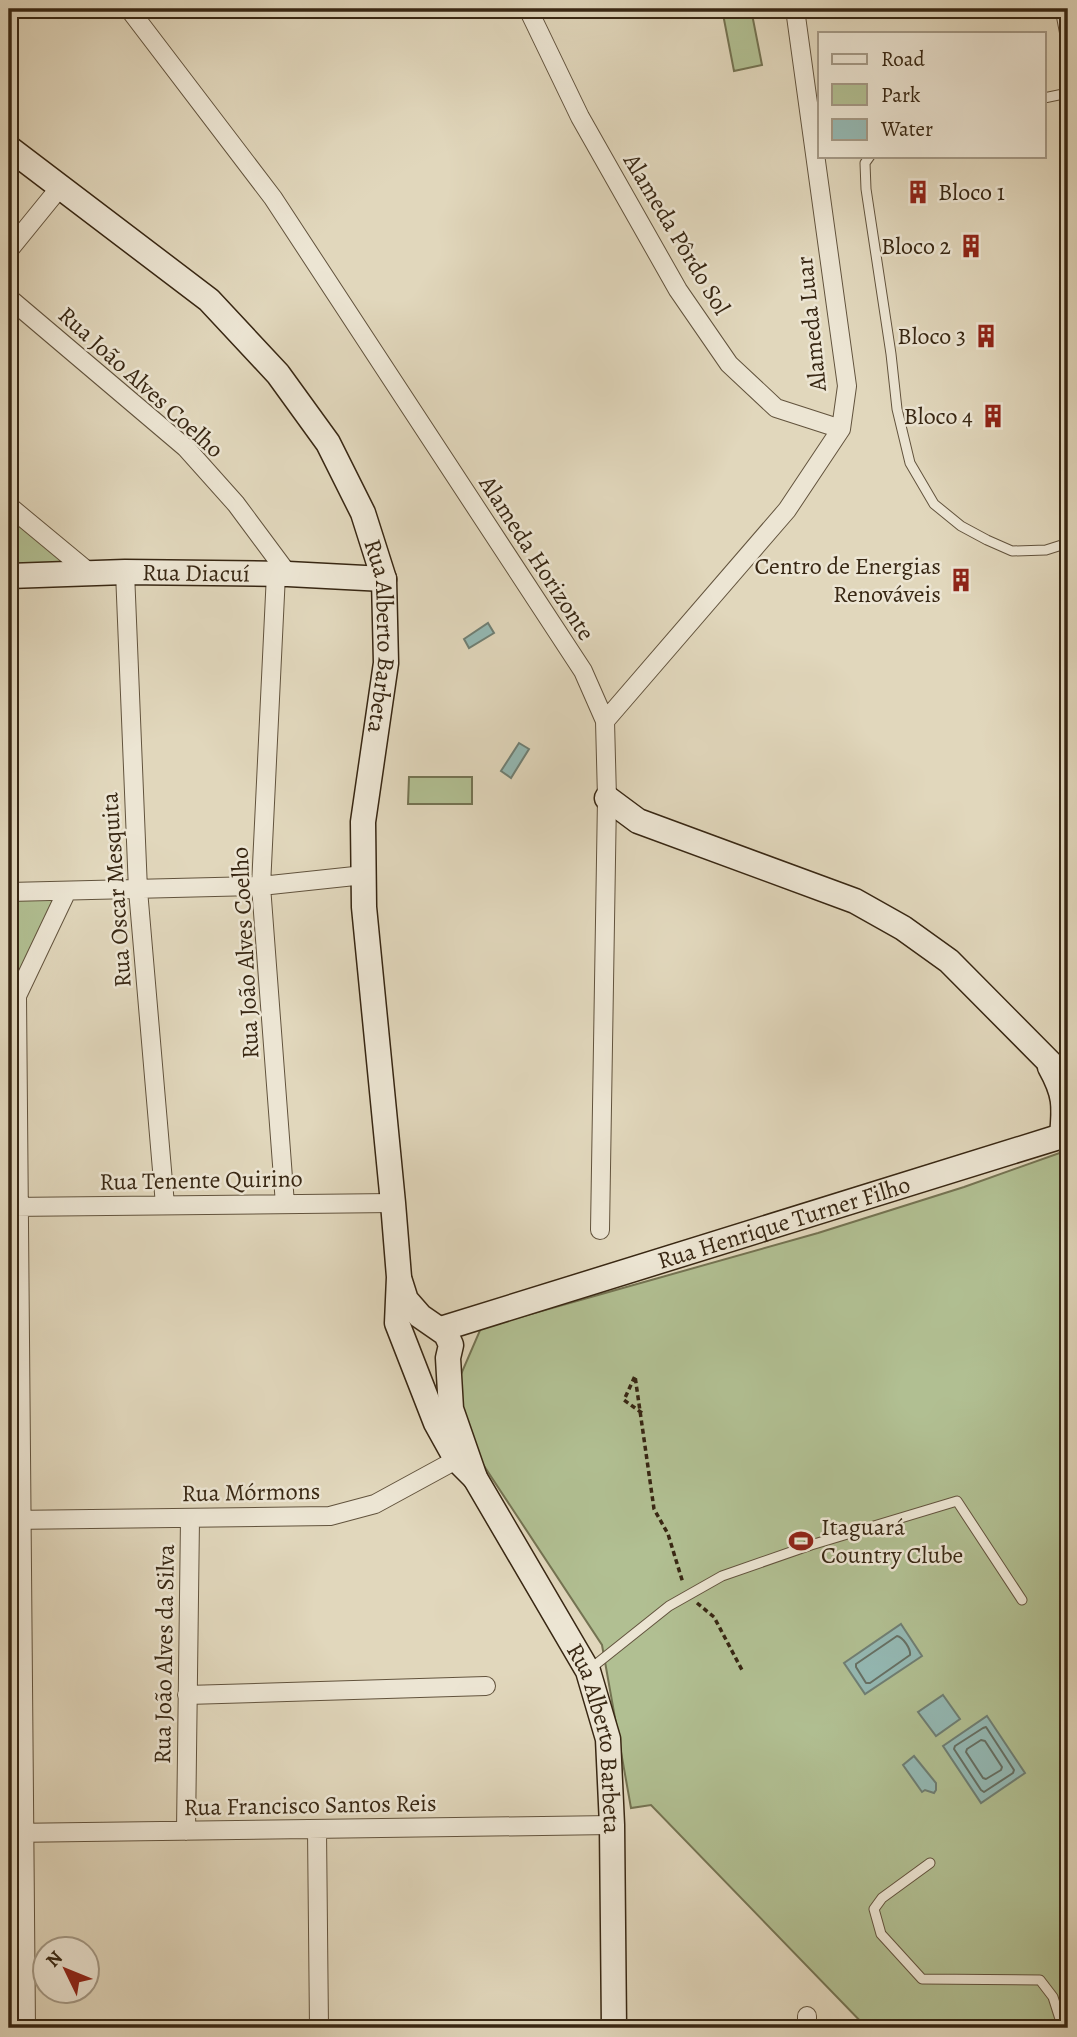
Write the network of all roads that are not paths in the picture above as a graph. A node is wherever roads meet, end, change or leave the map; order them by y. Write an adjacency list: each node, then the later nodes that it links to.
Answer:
1 (129, 9): 21 (street, Alameda Horizonte)
2 (528, 9): 13 (street, Alameda Pôrdo Sol)
3 (795, 9): 13 (street, Alameda Luar)
4 (1060, 9): 5 (lane)
5 (1068, 51)
6 (1068, 93): 7 (lane)
7 (1046, 98)
8 (9, 148): 10 (main road, Rua Alberto Barbeta)
9 (869, 158): 15 (lane)
10 (61, 186): 11 (street); 20 (main road, Rua Alberto Barbeta)
11 (9, 250)
12 (9, 298): 18 (street, Rua João Alves Coelho)
13 (841, 429): 21 (street, Alameda Luar)
14 (9, 506): 17 (street)
15 (1068, 544)
16 (125, 572): 17 (main road, Rua Diacuí); 18 (main road, Rua Diacuí); 25 (street, Rua Oscar Mesquita)
17 (91, 574): 19 (main road, Rua Diacuí)
18 (282, 574): 20 (main road, Rua Diacuí); 24 (street, Rua João Alves Coelho)
19 (9, 576)
20 (384, 579): 23 (main road, Rua Alberto Barbeta)
21 (605, 721): 22 (street, Alameda Horizonte)
22 (607, 798): 29 (main road); 36 (street, Alameda Horizonte)
23 (364, 875): 24 (street); 32 (main road, Rua Alberto Barbeta)
24 (261, 886): 25 (street); 33 (street, Rua João Alves Coelho)
25 (138, 890): 26 (street); 34 (street, Rua Oscar Mesquita)
26 (67, 891): 27 (street); 28 (street)
27 (9, 892)
28 (13, 988): 35 (street)
29 (1057, 1065): 30 (main road); 31 (main road)
30 (1068, 1081)
31 (1066, 1135): 38 (main road, Rua Henrique Turner Filho)
32 (393, 1203): 33 (street, Rua Tenente Quirino); 37 (main road, Rua Alberto Barbeta)
33 (285, 1204): 34 (street, Rua Tenente Quirino)
34 (165, 1205): 35 (street, Rua Tenente Quirino)
35 (14, 1207): 44 (street)
36 (600, 1230)
37 (399, 1277): 39 (main road); 41 (main road)
38 (507, 1310): 39 (main road); 40 (main road)
39 (440, 1329): 40 (main road); 41 (main road)
40 (449, 1356): 41 (main road); 42 (main road)
41 (411, 1357): 42 (main road)
42 (462, 1456): 43 (street, Rua Mórmons); 46 (main road, Rua Alberto Barbeta)
43 (190, 1519): 44 (street, Rua Mórmons); 48 (street, Rua João Alves da Silva)
44 (15, 1520): 52 (street)
45 (1022, 1600): 46 (lane)
46 (588, 1671): 49 (main road, Rua Alberto Barbeta)
47 (486, 1686): 48 (street)
48 (187, 1695): 51 (street, Rua João Alves da Silva)
49 (612, 1825): 50 (street, Rua Francisco Santos Reis); 58 (main road, Rua Alberto Barbeta)
50 (317, 1830): 51 (street, Rua Francisco Santos Reis); 57 (street)
51 (186, 1831): 52 (street, Rua Francisco Santos Reis)
52 (16, 1833): 54 (street)
53 (930, 1863): 55 (lane)
54 (17, 1989): 56 (street)
55 (1068, 2025)
56 (26, 2028)
57 (319, 2028)
58 (614, 2028)

